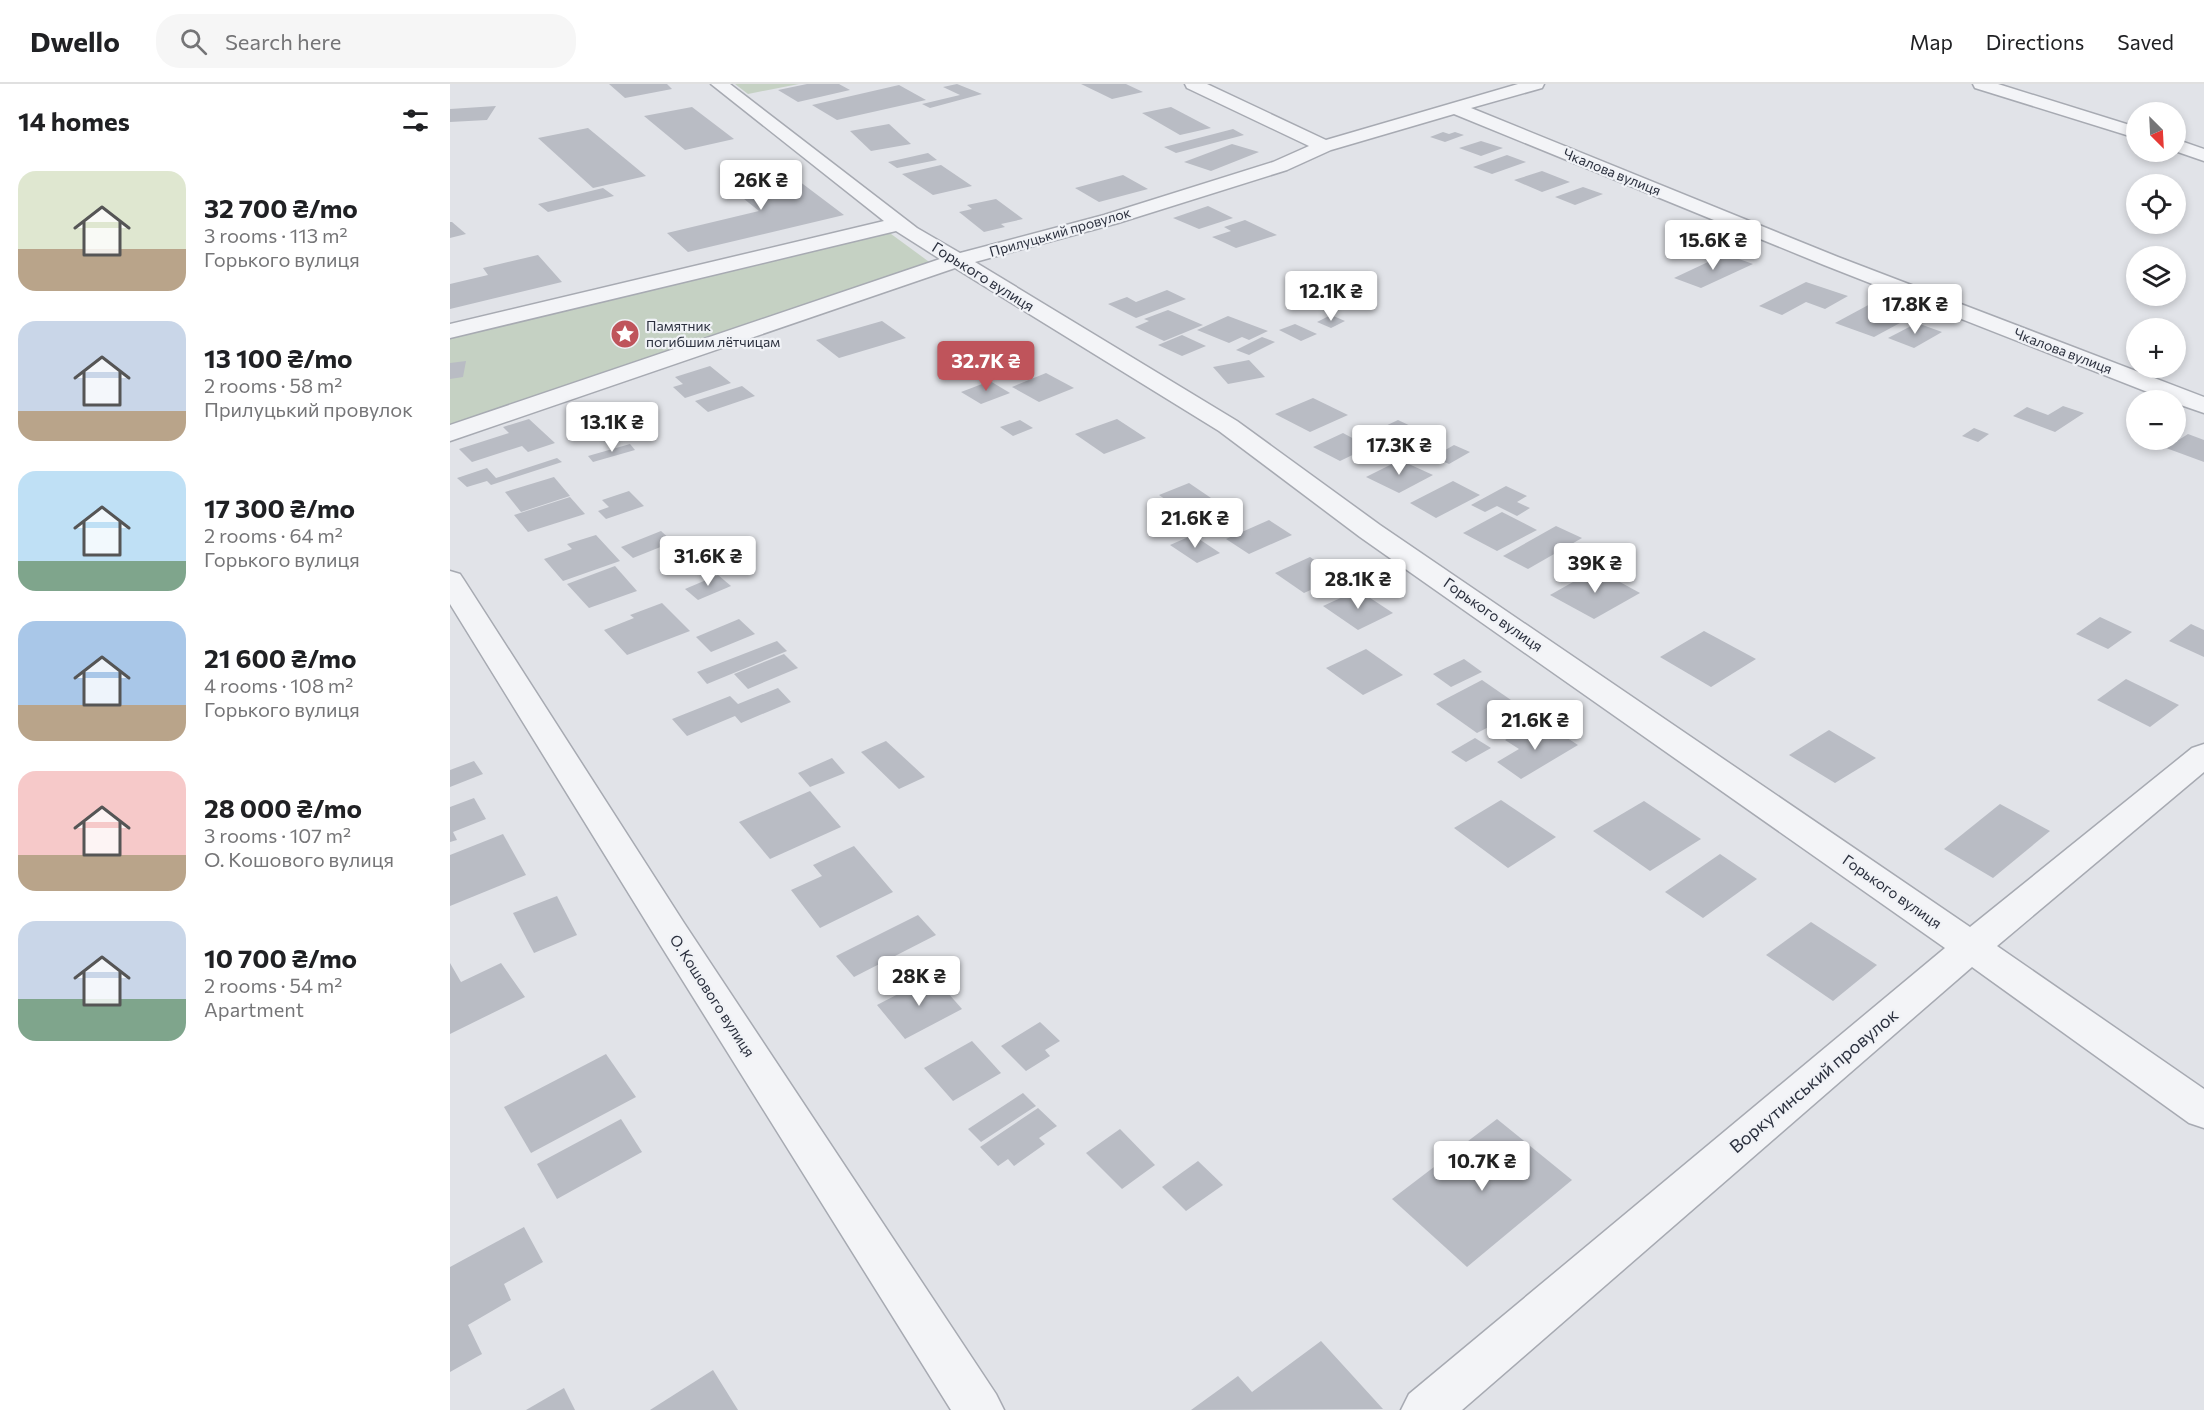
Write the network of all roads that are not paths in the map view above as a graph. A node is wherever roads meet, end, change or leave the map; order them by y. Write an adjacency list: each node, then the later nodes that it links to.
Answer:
1 (719, 84): 10 (street, Горького вулиця)
2 (1193, 84): 7 (street)
3 (1536, 84): 5 (street, Прилуцький провулок)
4 (1981, 84): 6 (street)
5 (1455, 108): 7 (street, Прилуцький провулок); 13 (street, Чкалова вулиця)
6 (2126, 130)
7 (1324, 146): 11 (street, Прилуцький провулок)
8 (2186, 149): 9 (street)
9 (2204, 155)
10 (899, 224): 11 (street, Горького вулиця); 12 (street)
11 (956, 261): 14 (street, Прилуцький провулок); 17 (street, Горького вулиця)
12 (450, 331)
13 (2204, 406)
14 (450, 433)
15 (450, 580): 19 (street, О. Кошового вулиця)
16 (2204, 754): 17 (street, Воркутинський провулок)
17 (1971, 947): 18 (street, Горького вулиця); 20 (street, Воркутинський провулок)
18 (2204, 1111)
19 (979, 1410)
20 (1426, 1410)

